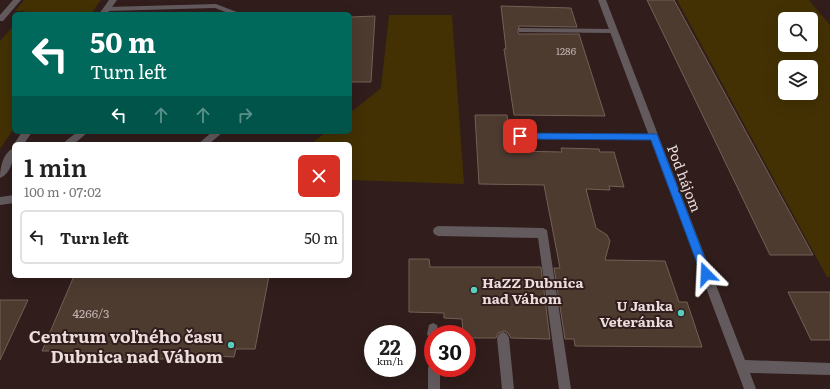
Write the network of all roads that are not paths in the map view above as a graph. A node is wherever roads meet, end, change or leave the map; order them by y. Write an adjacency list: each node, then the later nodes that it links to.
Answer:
1 (17, 0): 6 (street)
2 (112, 0): 4 (street)
3 (602, 0): 8 (street, Pod hájom)
4 (105, 11): 5 (street)
5 (232, 12)
6 (0, 19)
7 (522, 30): 8 (street)
8 (613, 31): 12 (street, Pod hájom)
9 (80, 134): 13 (street)
10 (216, 134): 14 (street)
11 (520, 136): 12 (street)
12 (654, 136): 21 (street, Pod hájom)
13 (70, 142)
14 (206, 142)
15 (12, 155): 16 (street)
16 (0, 174)
17 (12, 199): 18 (street)
18 (0, 200)
19 (438, 231): 26 (street)
20 (503, 338): 25 (street)
21 (742, 366): 22 (street); 27 (street, Pod hájom)
22 (830, 369)
23 (434, 377): 24 (street)
24 (434, 389)
25 (508, 389)
26 (565, 389)
27 (750, 389)

